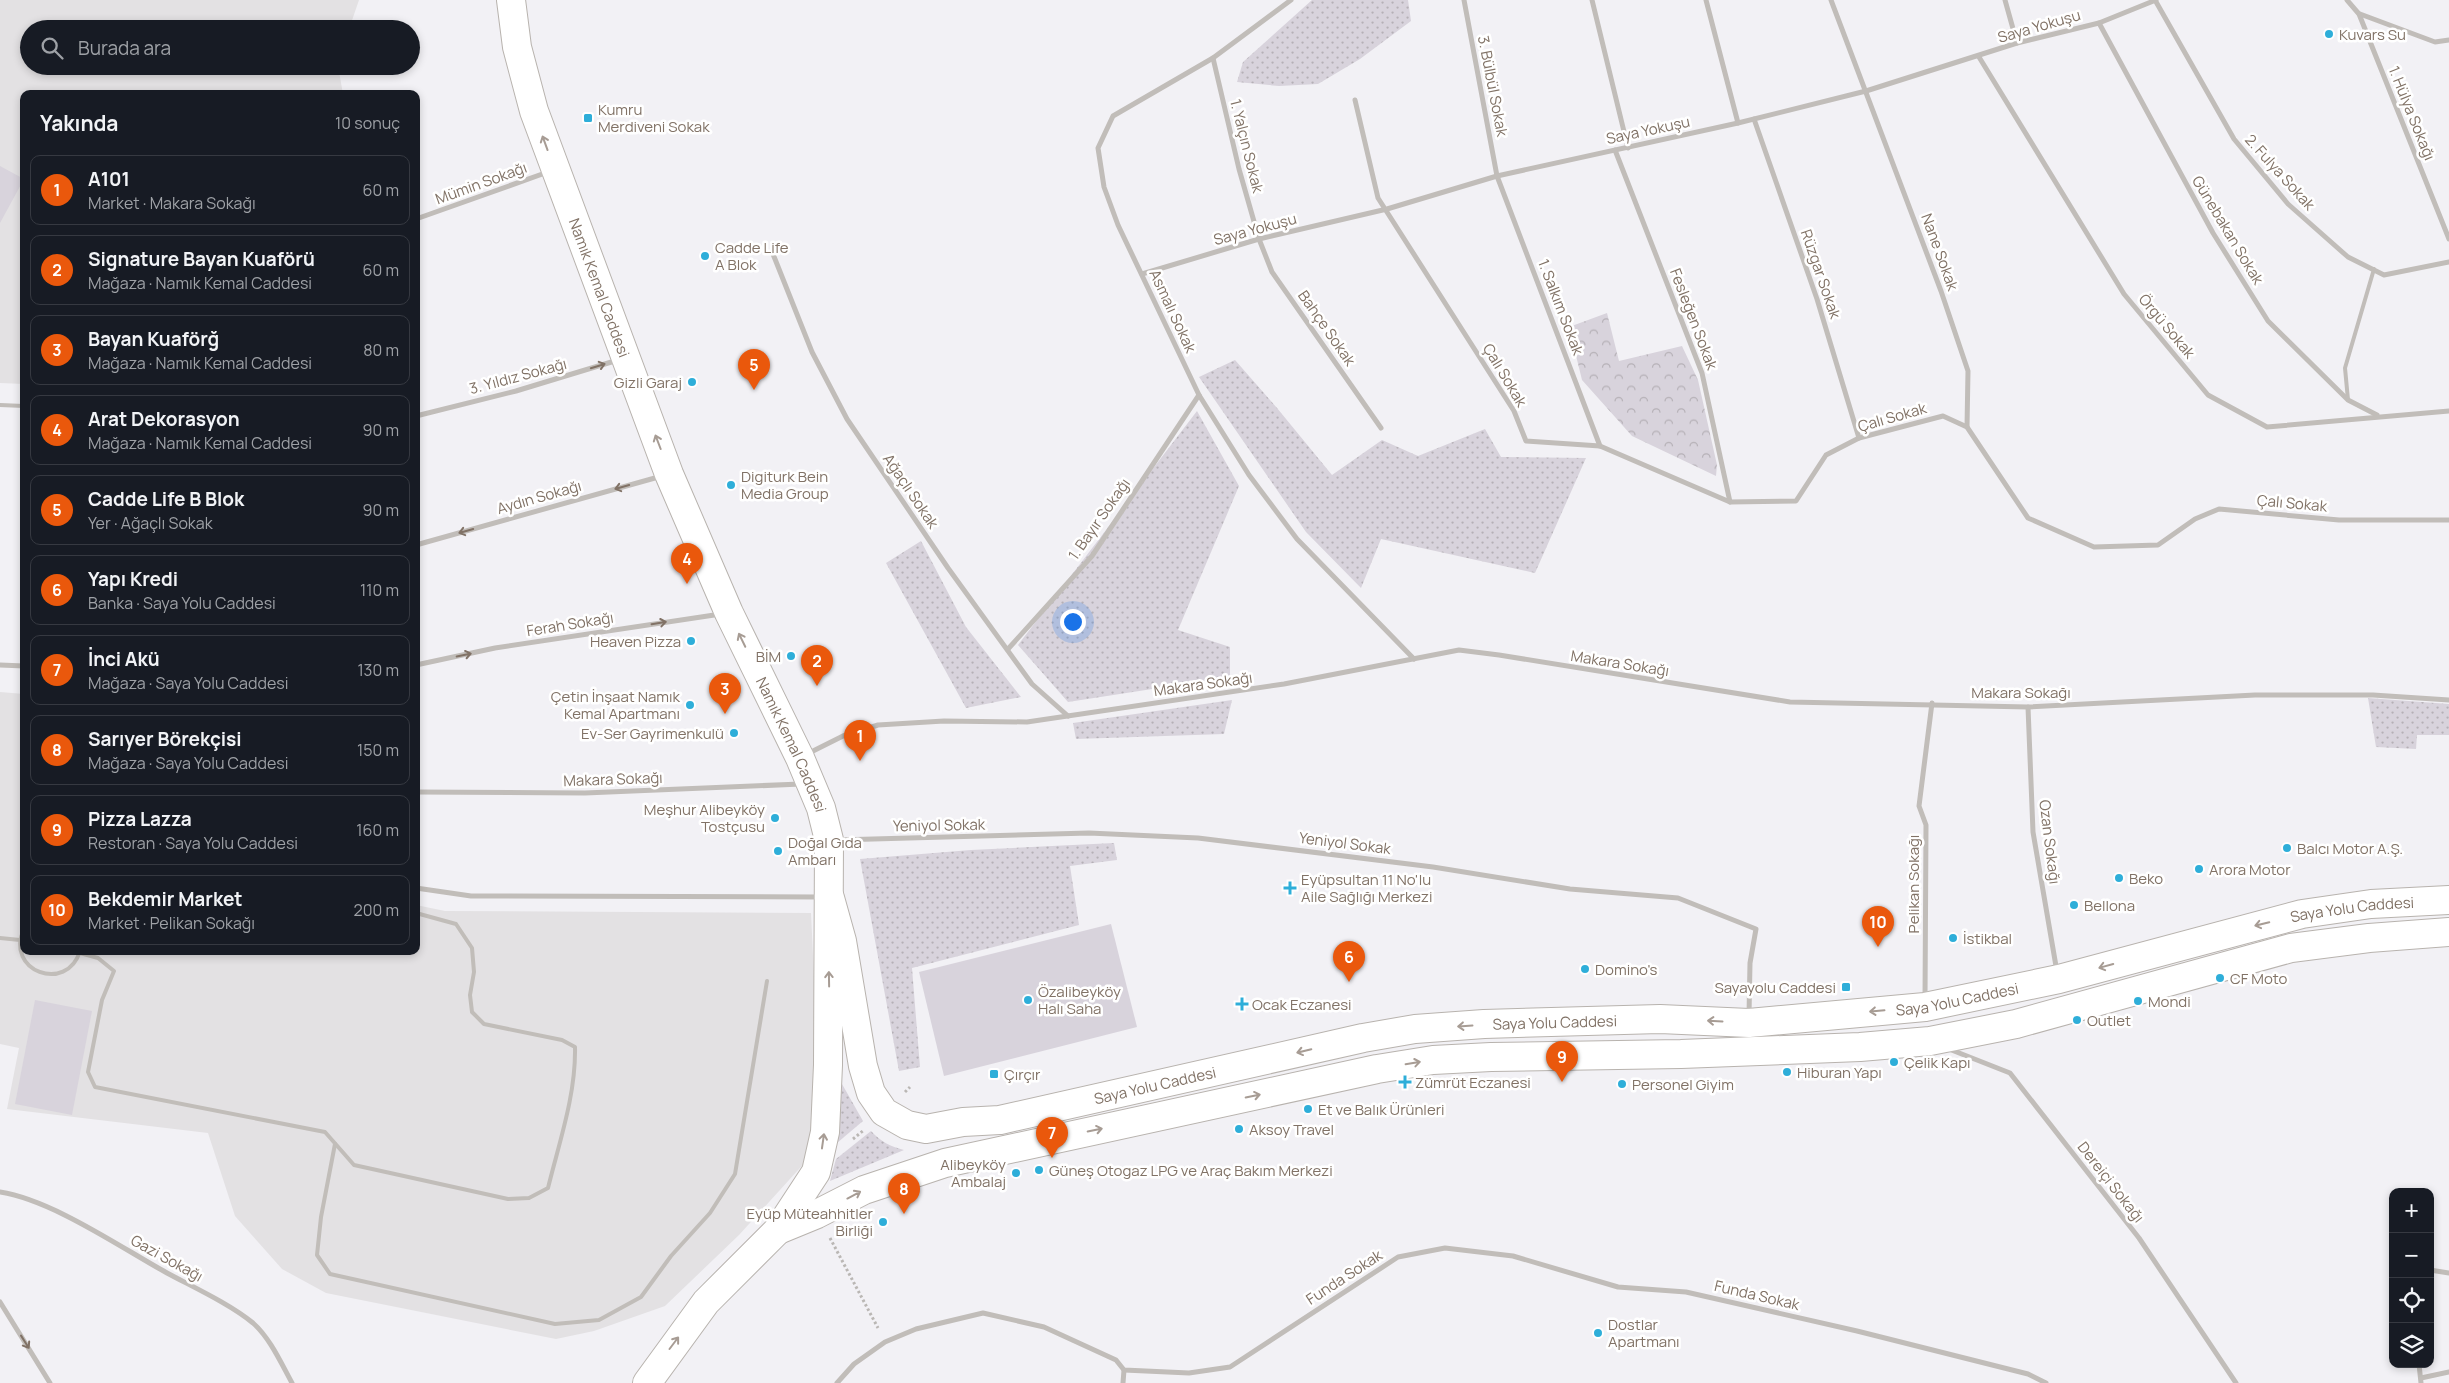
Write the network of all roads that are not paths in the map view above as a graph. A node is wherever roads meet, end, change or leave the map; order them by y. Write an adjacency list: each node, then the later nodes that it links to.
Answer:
1 (511, 0): 22 (main road, Namık Kemal Caddesi, one-way to 1)
2 (1291, 0): 15 (street, Asmalı Sokak)
3 (1464, 0): 23 (street, 3. Bülbül Sokak)
4 (1592, 0): 20 (street)
5 (1706, 0): 19 (street)
6 (1831, 0): 16 (street, Nane Sokak)
7 (2004, 0): 13 (street)
8 (2155, 0): 11 (street, Saya Yokuşu); 30 (street, 2. Fulya Sokak)
9 (2347, 0): 10 (street, 1. Hülya Sokağı)
10 (2360, 14): 12 (street); 27 (street, 1. Hülya Sokağı)
11 (2099, 22): 13 (street, Saya Yokuşu); 34 (street, Günebakan Sokak)
12 (2449, 40)
13 (2018, 43): 14 (street, Saya Yokuşu)
14 (1979, 57): 16 (street, Saya Yokuşu); 39 (street, Örgü Sokak)
15 (1213, 58): 26 (street, 1. Yalçın Sokak); 31 (street, Asmalı Sokak)
16 (1866, 90): 18 (street, Saya Yokuşu); 40 (street, Nane Sokak)
17 (1355, 100): 24 (street)
18 (1754, 119): 19 (street, Saya Yokuşu); 42 (street, Rüzgar Sokak)
19 (1738, 123): 20 (street, Saya Yokuşu)
20 (1628, 148): 21 (street, Saya Yokuşu)
21 (1616, 150): 23 (street, Saya Yokuşu); 45 (street, Fesleğen Sokak)
22 (555, 169): 25 (street, Mümin Sokağı); 32 (main road, Namık Kemal Caddesi)
23 (1497, 176): 24 (street, Saya Yokuşu); 43 (street, 1. Salkım Sokak)
24 (1387, 209): 26 (street, Saya Yokuşu); 43 (street, Çalı Sokak)
25 (420, 218)
26 (1260, 239): 31 (street, Saya Yokuşu); 41 (street, Bahçe Sokak)
27 (2449, 239)
28 (773, 254): 49 (street, Ağaçlı Sokak)
29 (2449, 262): 30 (street, 2. Fulya Sokak)
30 (2374, 270): 34 (lane)
31 (1142, 274): 33 (street, Asmalı Sokak)
32 (626, 358): 38 (street, 3. Yıldız Sokağı, one-way to 32); 44 (main road, Namık Kemal Caddesi, one-way to 32)
33 (1199, 395): 49 (street, 1. Bayır Sokağı); 50 (street, Asmalı Sokak)
34 (2348, 400): 39 (street, Günebakan Sokak)
35 (0, 405): 36 (lane)
36 (20, 406)
37 (2449, 411): 39 (street, Örgü Sokak)
38 (420, 415)
39 (2378, 416)
40 (1967, 427): 42 (street, Çalı Sokak); 46 (street, Çalı Sokak)
41 (1381, 428)
42 (1859, 438): 45 (street, Çalı Sokak)
43 (1600, 446): 45 (street, Çalı Sokak)
44 (669, 474): 47 (street, Aydın Sokağı, one-way to 47); 48 (main road, Namık Kemal Caddesi)
45 (1730, 502)
46 (2449, 520)
47 (420, 543)
48 (729, 613): 51 (street, Ferah Sokağı, one-way to 48); 58 (main road, Namık Kemal Caddesi, one-way to 48)
49 (1008, 649): 57 (street, Ağaçlı Sokak)
50 (1414, 659): 55 (street, Makara Sokağı); 57 (street, Makara Sokağı)
51 (420, 664)
52 (0, 665): 53 (street)
53 (20, 666)
54 (2449, 700): 56 (street, Makara Sokağı)
55 (1932, 703): 56 (street, Makara Sokağı); 74 (street, Pelikan Sokağı)
56 (2028, 707): 72 (street, Ozan Sokağı)
57 (1068, 716): 58 (street, Makara Sokağı)
58 (800, 758): 59 (main road, Namık Kemal Caddesi)
59 (811, 783): 60 (street, Makara Sokağı); 61 (main road, Namık Kemal Caddesi)
60 (420, 792)
61 (829, 840): 63 (main road, Namık Kemal Caddesi); 75 (street, Yeniyol Sokak)
62 (420, 889): 63 (street)
63 (830, 898): 75 (main road, Saya Yolu Caddesi, one-way to 63); 79 (main road, Namık Kemal Caddesi, one-way to 63)
64 (2449, 900): 72 (main road, Saya Yolu Caddesi, one-way to 72)
65 (420, 914): 77 (lane)
66 (2449, 932): 76 (main road, Saya Yolu Caddesi)
67 (0, 938): 68 (lane)
68 (20, 940)
69 (23, 955): 70 (lane)
70 (78, 955)
71 (89, 955): 77 (lane)
72 (2058, 979): 74 (main road, Saya Yolu Caddesi)
73 (767, 981): 77 (lane)
74 (1925, 1007): 75 (main road, Saya Yolu Caddesi, one-way to 75); 76 (main road)
75 (1749, 1023)
76 (1930, 1041): 79 (main road, Saya Yolu Caddesi, one-way to 76); 92 (street, Dereiçi Sokağı)
77 (336, 1144)
78 (0, 1192): 87 (street, Gazi Sokağı)
79 (778, 1230): 88 (main road, Namık Kemal Caddesi, one-way to 79)
80 (2434, 1271): 81 (street)
81 (2449, 1273)
82 (0, 1302): 86 (street, one-way to 86)
83 (1124, 1370): 89 (street); 90 (street); 91 (street, Funda Sokak)
84 (2449, 1372): 85 (street)
85 (2421, 1380)
86 (50, 1383)
87 (292, 1383)
88 (647, 1383)
89 (837, 1383)
90 (1123, 1383)
91 (2046, 1383)
92 (2236, 1383)

